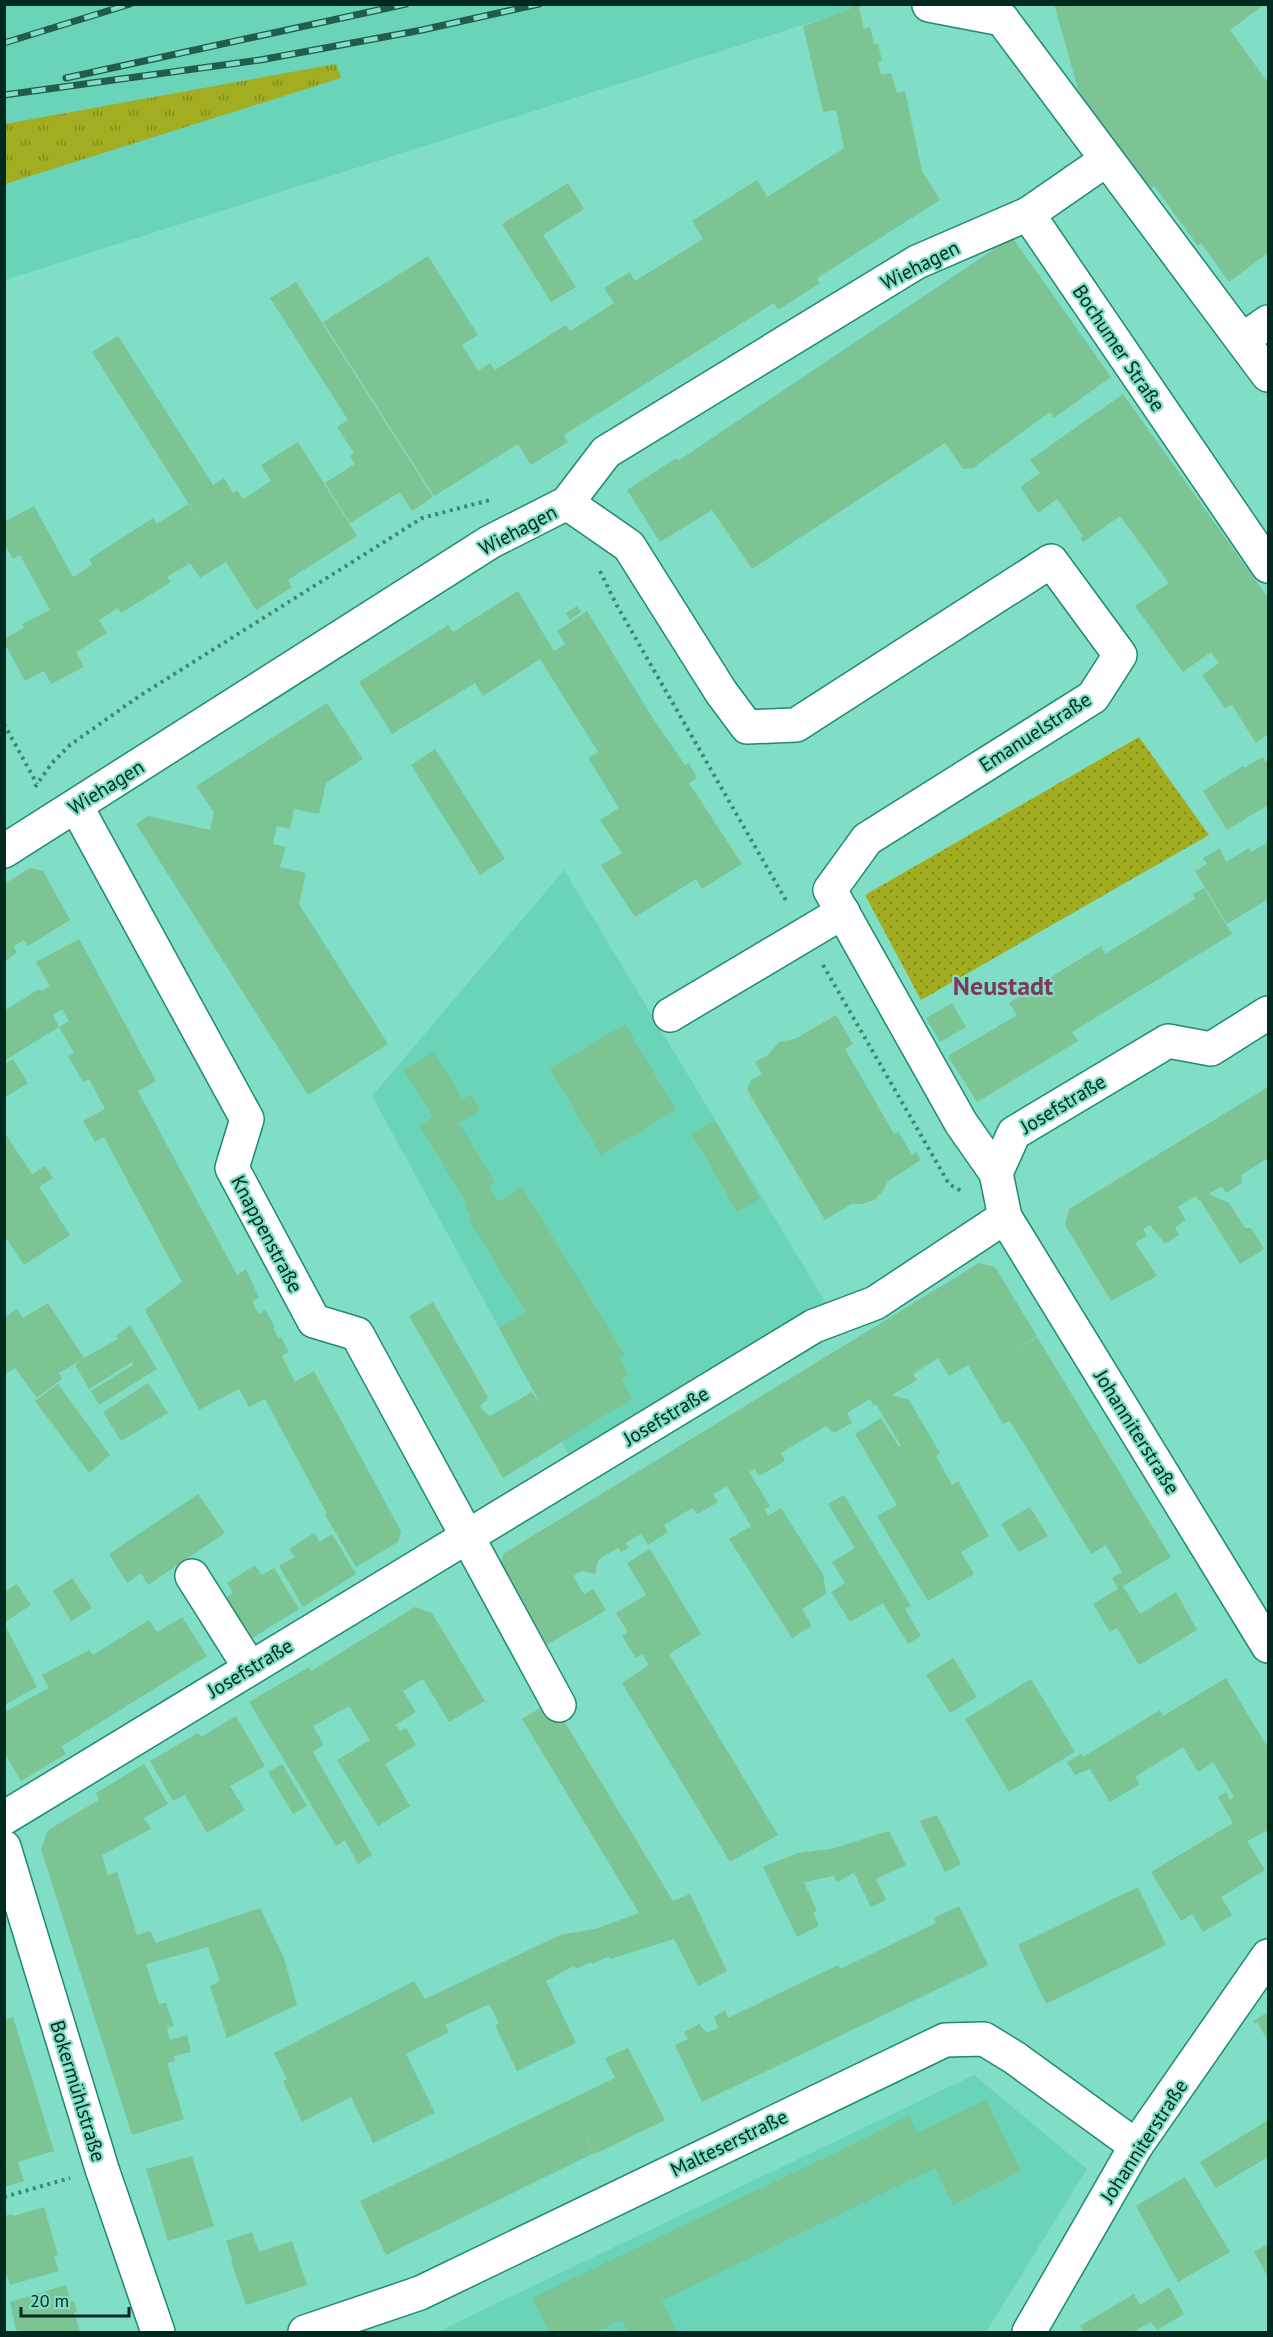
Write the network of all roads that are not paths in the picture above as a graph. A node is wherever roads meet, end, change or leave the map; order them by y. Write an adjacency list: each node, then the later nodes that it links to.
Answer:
1 (929, 5): 2 (street)
2 (1106, 160): 3 (street); 4 (street)
3 (1028, 214): 6 (street, Wiehagen); 7 (street, Bochumer Straße)
4 (1256, 331): 5 (street)
5 (1269, 375)
6 (567, 504): 8 (street, Wiehagen); 10 (street, Emanuelstraße)
7 (1267, 561)
8 (76, 806): 9 (street, Wiehagen); 15 (street, Knappenstraße)
9 (4, 851)
10 (843, 912): 12 (street); 13 (street, Emanuelstraße)
11 (1269, 1013): 13 (street, Josefstraße)
12 (670, 1015)
13 (996, 1173): 14 (street)
14 (1005, 1217): 15 (street, Josefstraße); 17 (street, Johanniterstraße)
15 (466, 1537): 18 (street, Josefstraße); 19 (street, Knappenstraße)
16 (192, 1576): 18 (street)
17 (1269, 1646)
18 (250, 1668): 20 (street, Josefstraße)
19 (559, 1705)
20 (4, 1818)
21 (4, 1847): 24 (street, Bokermühlstraße)
22 (1269, 1956): 23 (street, Johanniterstraße)
23 (1136, 2146): 25 (street, Malteserstraße); 26 (street, Johanniterstraße)
24 (158, 2332)
25 (306, 2332)
26 (1029, 2332)

